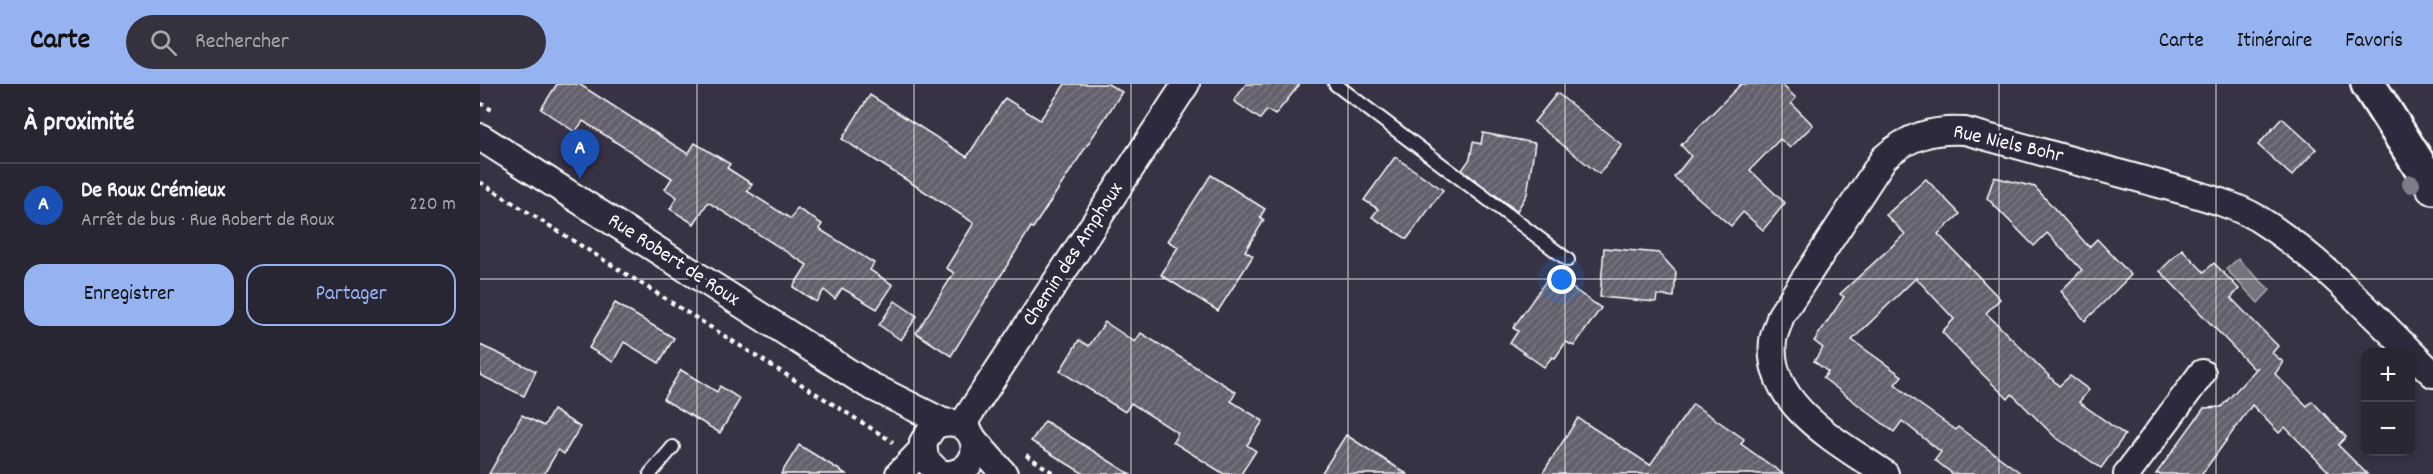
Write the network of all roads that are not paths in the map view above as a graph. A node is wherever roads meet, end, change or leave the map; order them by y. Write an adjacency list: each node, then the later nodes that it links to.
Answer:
1 (1186, 84): 10 (street, Chemin des Amphoux)
2 (1335, 84): 6 (lane)
3 (2368, 84): 5 (main road)
4 (480, 136): 9 (street, Rue Robert de Roux)
5 (2433, 187)
6 (1568, 260)
7 (2202, 373): 18 (street)
8 (2433, 374): 17 (street, Rue Niels Bohr)
9 (867, 384): 10 (street, Rue Robert de Roux); 11 (street, Rue Robert de Roux)
10 (960, 429): 11 (street); 13 (street); 16 (street, Rue Robert de Roux)
11 (923, 446): 13 (street); 15 (street)
12 (673, 447): 14 (lane)
13 (953, 473)
14 (651, 474)
15 (899, 474)
16 (1004, 474)
17 (1885, 474)
18 (2127, 474)

